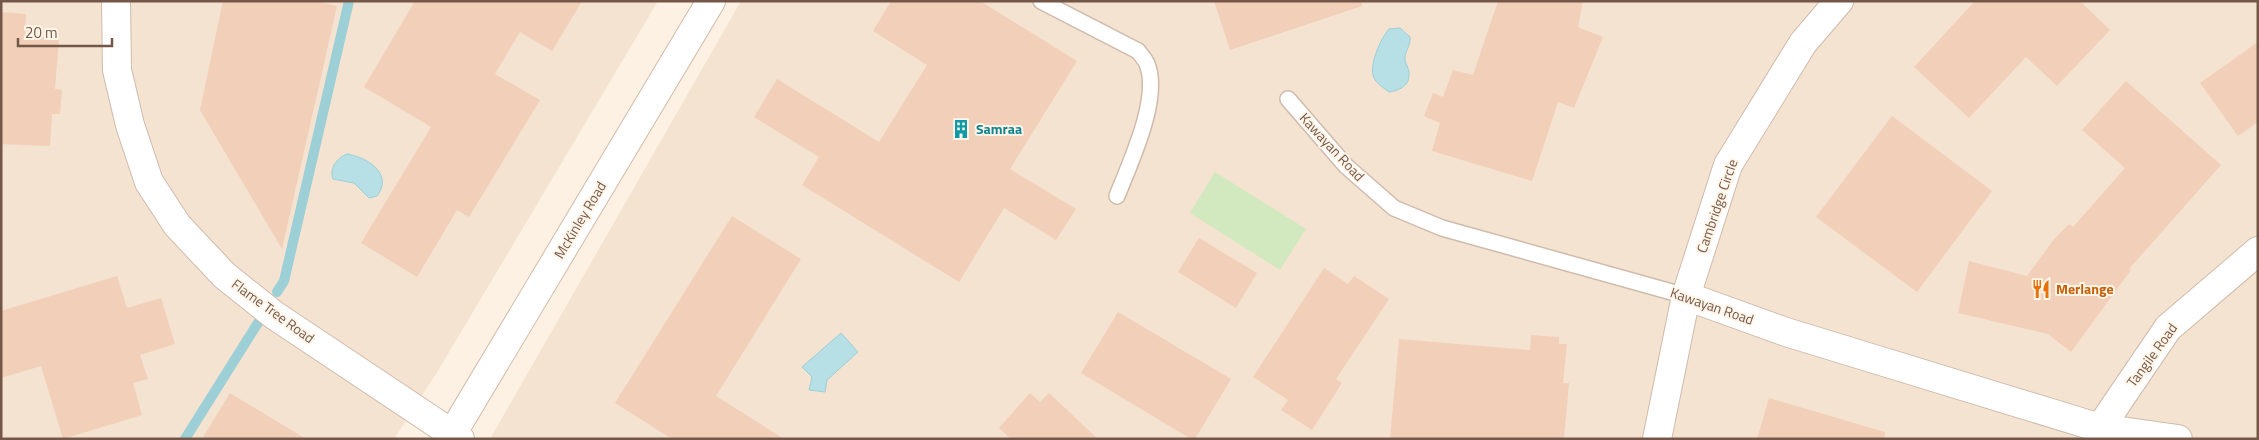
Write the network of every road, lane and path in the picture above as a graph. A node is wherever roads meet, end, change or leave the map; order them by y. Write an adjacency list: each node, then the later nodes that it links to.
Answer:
1 (116, 1): 10 (street, Flame Tree Road)
2 (711, 1): 10 (street, McKinley Road)
3 (1041, 1): 6 (lane)
4 (1839, 1): 8 (street, Cambridge Circle)
5 (1288, 99): 8 (lane, Kawayan Road)
6 (1118, 196)
7 (2258, 251): 9 (street, Tangile Road)
8 (1686, 296): 9 (street, Kawayan Road); 11 (street, Cambridge Circle)
9 (2100, 428): 12 (street, Kawayan Road)
10 (454, 437)
11 (1657, 439)
12 (2178, 439)

